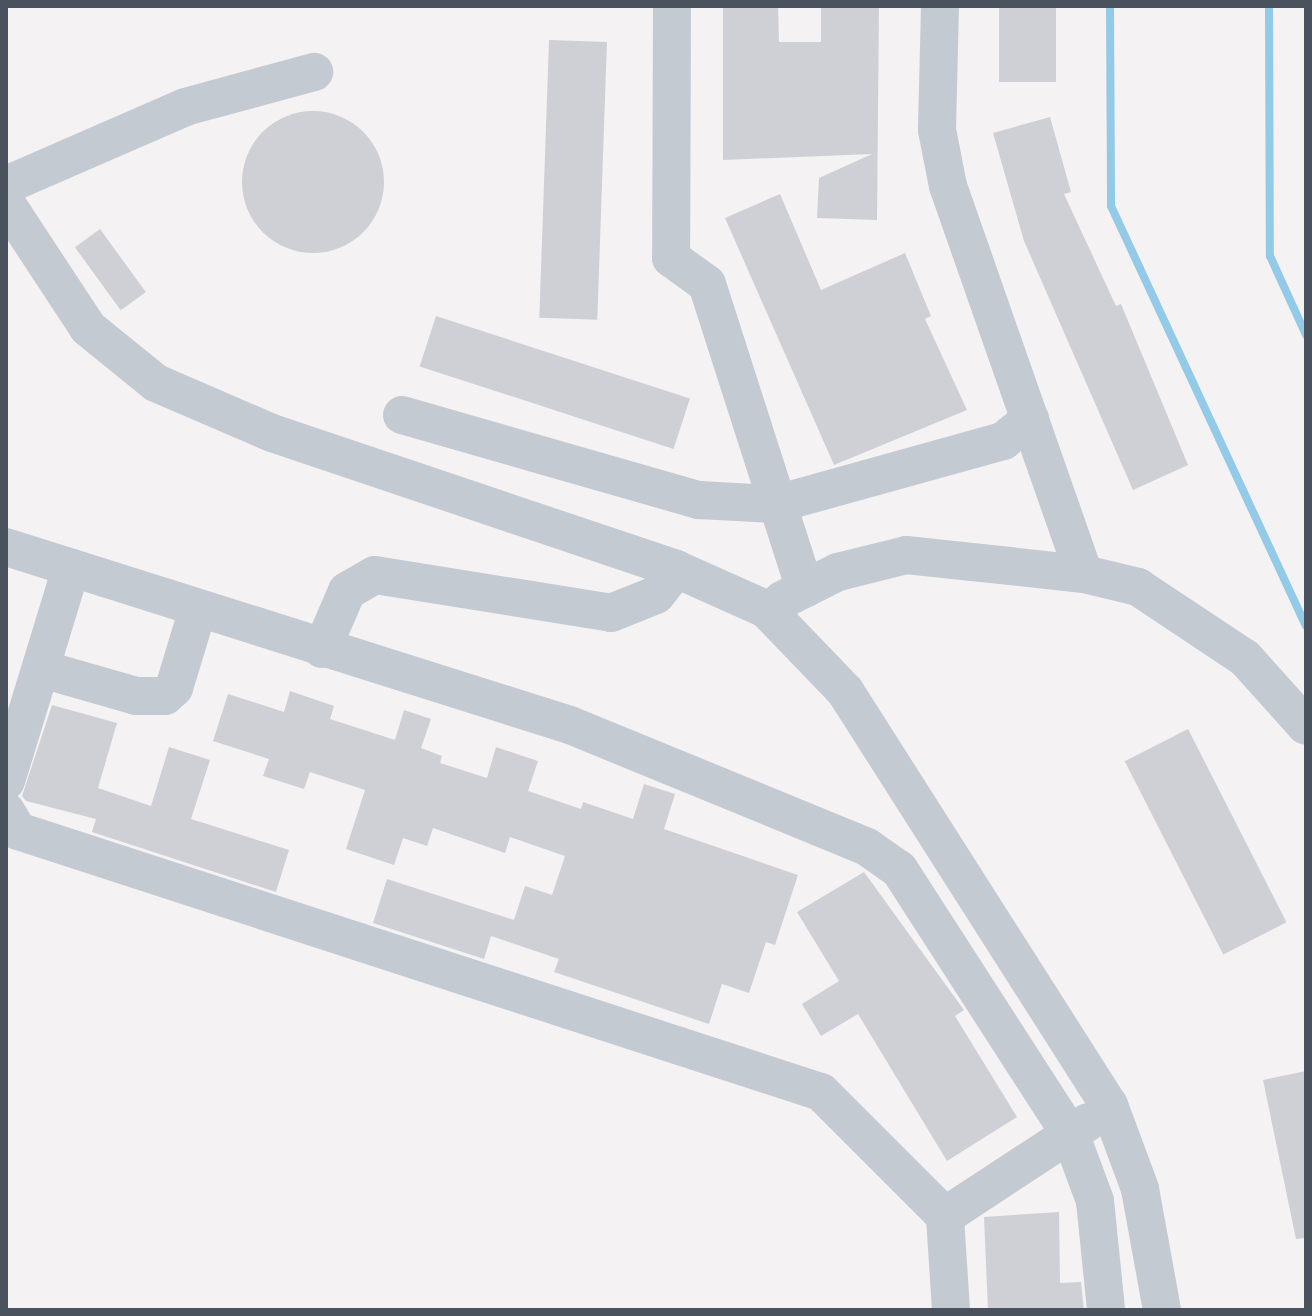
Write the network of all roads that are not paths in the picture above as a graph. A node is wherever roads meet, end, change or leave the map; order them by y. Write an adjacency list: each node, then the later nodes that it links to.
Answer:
1 (672, 6): 8 (lane)
2 (940, 6): 7 (lane)
3 (314, 72): 4 (lane)
4 (6, 185)
5 (6, 203): 11 (lane)
6 (402, 415): 8 (lane)
7 (1030, 419): 8 (lane); 12 (lane)
8 (776, 504): 13 (lane)
9 (6, 547): 10 (lane)
10 (71, 568): 14 (lane); 17 (lane)
11 (676, 569): 15 (lane); 16 (lane)
12 (1084, 574): 13 (lane); 18 (lane)
13 (805, 589): 15 (lane)
14 (198, 609): 16 (lane); 17 (lane)
15 (766, 609): 21 (lane)
16 (322, 649): 22 (lane)
17 (42, 669): 19 (lane)
18 (1306, 726)
19 (6, 781)
20 (6, 811): 23 (lane)
21 (1109, 1105): 22 (lane); 26 (lane)
22 (1071, 1136): 23 (lane); 25 (lane)
23 (945, 1216): 24 (lane)
24 (951, 1310)
25 (1106, 1310)
26 (1162, 1310)

